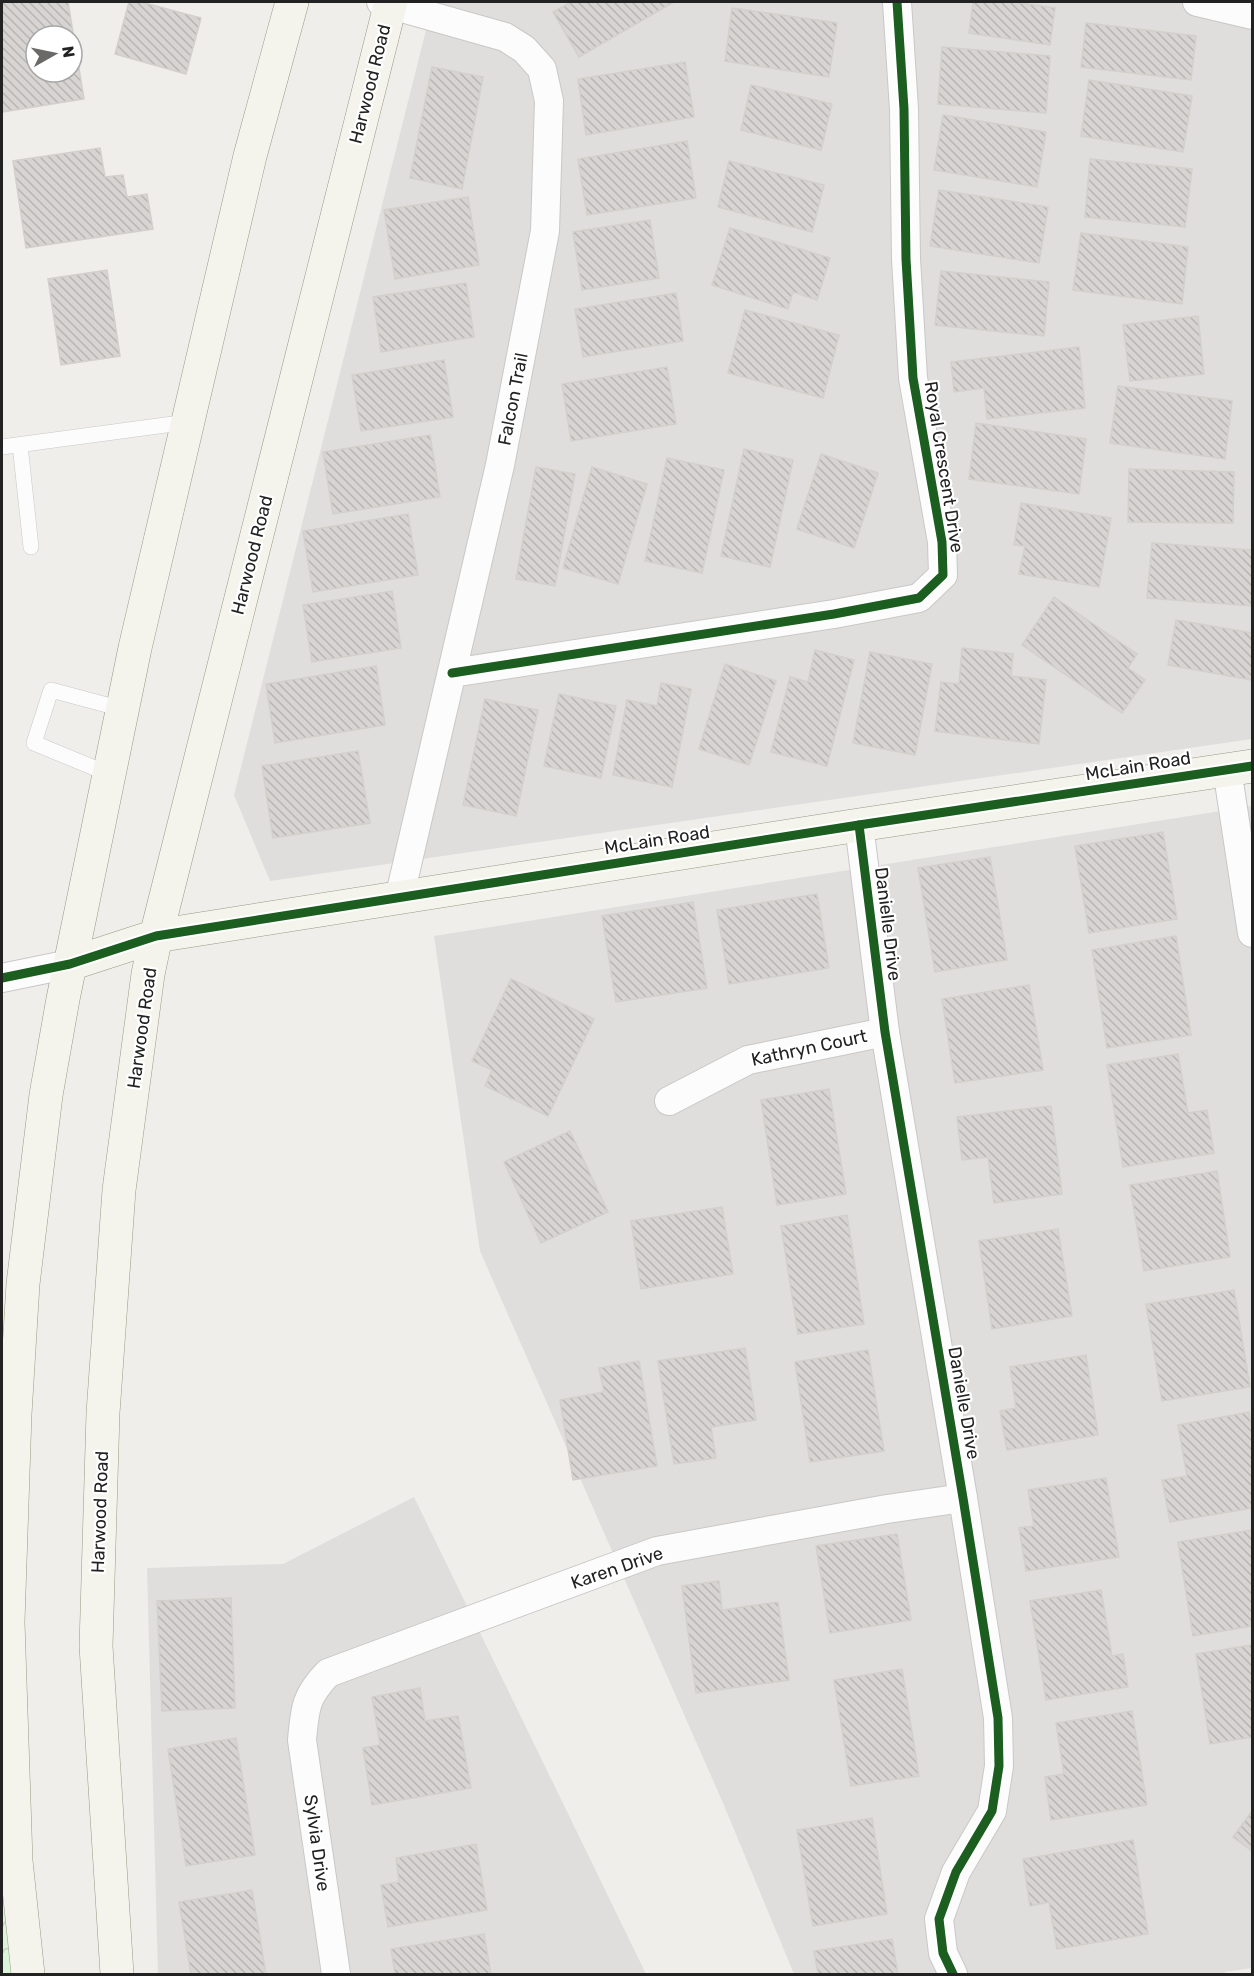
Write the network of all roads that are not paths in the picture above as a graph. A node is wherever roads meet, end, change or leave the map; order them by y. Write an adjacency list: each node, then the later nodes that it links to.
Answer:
1 (292, 2): 6 (main road)
2 (387, 2): 10 (street, Falcon Trail); 17 (main road, Harwood Road)
3 (897, 2): 10 (street, Royal Crescent Drive)
4 (1197, 2): 5 (street)
5 (1252, 15)
6 (188, 423): 7 (lane); 11 (main road)
7 (20, 445): 8 (lane); 9 (lane)
8 (2, 447)
9 (31, 547)
10 (452, 673): 15 (street, Falcon Trail)
11 (122, 710): 13 (main road); 13 (lane)
12 (1240, 767): 14 (main road, McLain Road); 16 (street)
13 (109, 774): 18 (main road)
14 (859, 825): 15 (main road, McLain Road); 20 (street, Danielle Drive)
15 (399, 899): 17 (main road, McLain Road)
16 (1252, 933)
17 (156, 936): 18 (main road, McLain Road); 27 (main road, Harwood Road)
18 (70, 964): 19 (street); 23 (main road)
19 (2, 978)
20 (885, 1032): 21 (street, Kathryn Court); 22 (street, Danielle Drive)
21 (669, 1101)
22 (963, 1498): 24 (street, Karen Drive); 29 (street, Danielle Drive)
23 (6, 1533): 25 (main road)
24 (304, 1712): 28 (street, Sylvia Drive)
25 (10, 1884): 26 (main road)
26 (28, 1974)
27 (117, 1974)
28 (336, 1974)
29 (953, 1974)

